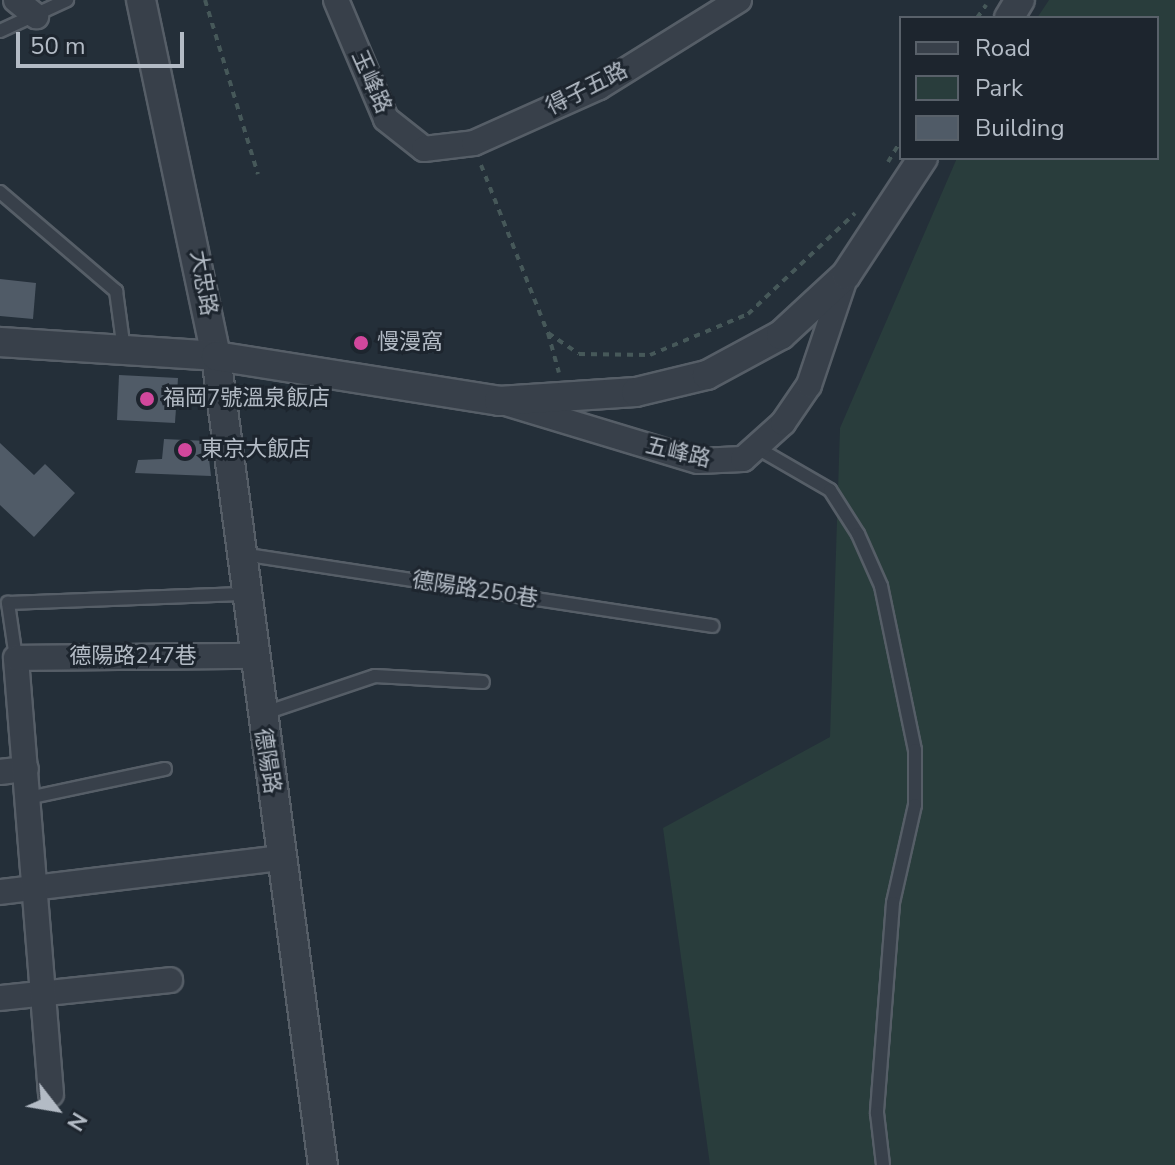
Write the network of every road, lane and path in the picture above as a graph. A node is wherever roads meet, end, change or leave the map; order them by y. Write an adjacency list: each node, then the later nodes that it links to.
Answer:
1 (16, 0): 7 (street)
2 (67, 0): 7 (lane)
3 (141, 0): 21 (street, 大忠路)
4 (205, 0): 13 (path)
5 (336, 0): 11 (street, 玉峰路)
6 (739, 0): 9 (street, 得子五路)
7 (36, 16): 8 (lane)
8 (0, 31)
9 (474, 143): 11 (street, 得子五路); 18 (path)
10 (899, 143): 14 (path)
11 (424, 149)
12 (922, 160): 17 (street, 五峰路)
13 (258, 174)
14 (880, 175)
15 (0, 192): 20 (lane)
16 (858, 210): 18 (path)
17 (846, 275): 22 (street, 五峰路); 24 (street, 五峰路)
18 (548, 333): 22 (path)
19 (0, 342): 20 (street)
20 (124, 351): 21 (street)
21 (216, 356): 23 (street, 五峰路); 25 (street, 德陽路)
22 (565, 395): 23 (street, 五峰路)
23 (499, 401): 24 (street, 五峰路)
24 (759, 449): 44 (lane)
25 (237, 553): 26 (street, 德陽路); 27 (lane, 德陽路250巷)
26 (242, 594): 28 (street, 德陽路); 29 (lane)
27 (713, 626)
28 (250, 656): 29 (street, 德陽路247巷); 31 (street, 德陽路)
29 (16, 658): 32 (street)
30 (483, 682): 31 (lane)
31 (259, 715): 36 (street, 德陽路)
32 (26, 769): 34 (street); 35 (street)
33 (165, 769): 35 (lane)
34 (0, 772)
35 (28, 798): 37 (street)
36 (282, 858): 37 (street); 43 (street, 德陽路)
37 (36, 889): 38 (street); 40 (street)
38 (0, 892)
39 (170, 980): 40 (street)
40 (43, 996): 41 (street); 42 (street)
41 (0, 998)
42 (51, 1094)
43 (323, 1165)
44 (883, 1165)

